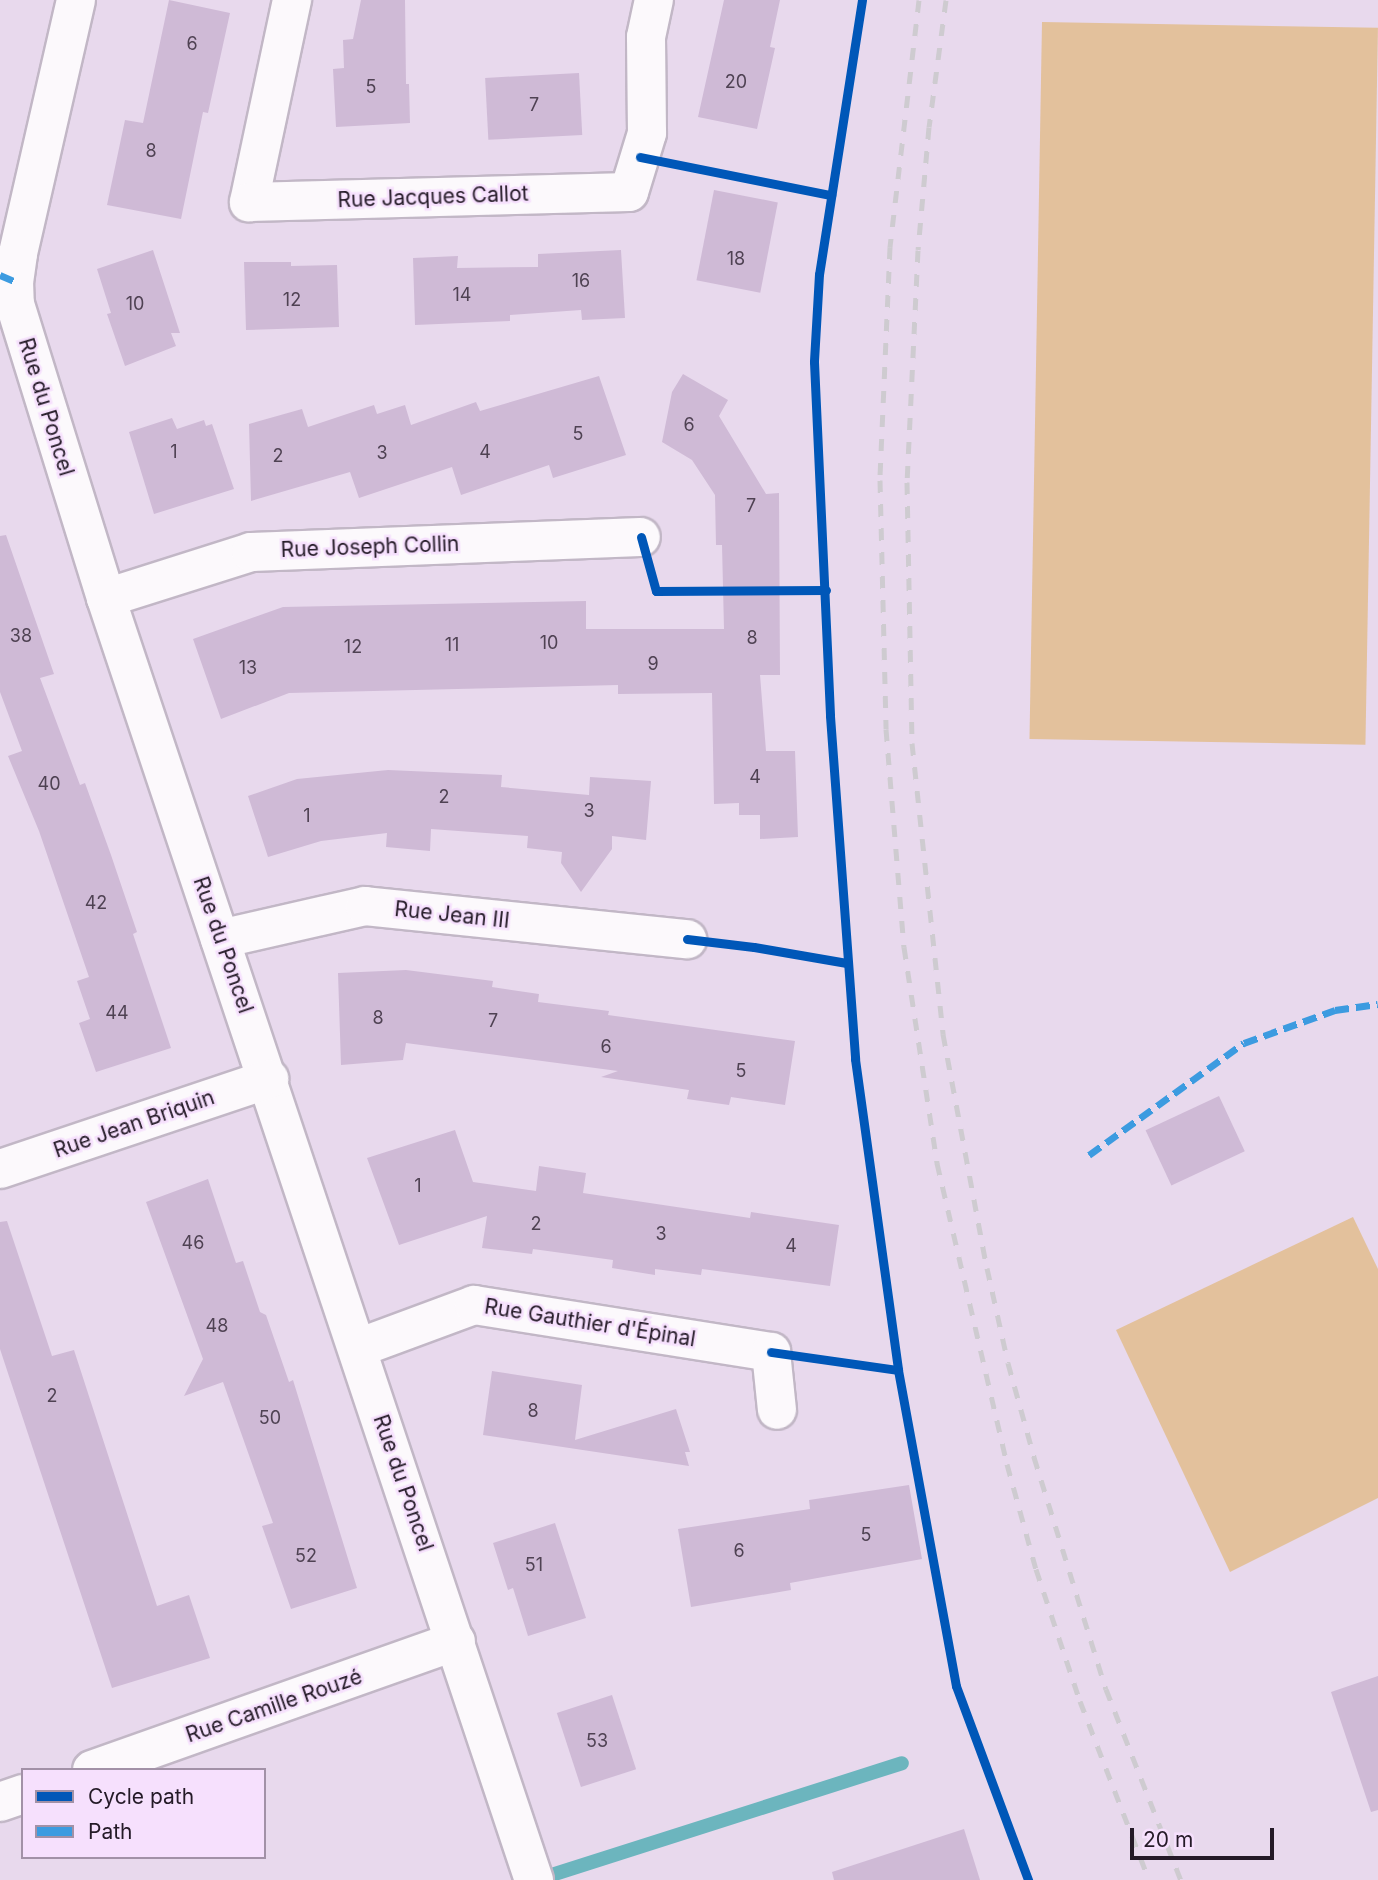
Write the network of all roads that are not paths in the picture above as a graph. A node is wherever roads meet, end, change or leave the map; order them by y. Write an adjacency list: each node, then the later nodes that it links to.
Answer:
1 (76, 0): 4 (street, Rue du Poncel)
2 (292, 0): 3 (street, Rue Jacques Callot)
3 (654, 0)
4 (7, 278): 6 (street, Rue du Poncel)
5 (641, 537): 6 (street, Rue Joseph Collin)
6 (106, 598): 7 (street, Rue du Poncel)
7 (220, 939): 8 (street, Rue Jean III); 9 (street, Rue du Poncel)
8 (687, 939)
9 (269, 1079): 10 (street, Rue Jean Briquin); 11 (street, Rue du Poncel)
10 (0, 1169)
11 (358, 1348): 12 (street, Rue Gauthier d'Épinal); 13 (street, Rue du Poncel)
12 (777, 1410)
13 (456, 1641): 14 (street, Rue Camille Rouzé); 17 (street, Rue du Poncel)
14 (98, 1768)
15 (21, 1795): 16 (street)
16 (0, 1802)
17 (534, 1880)

